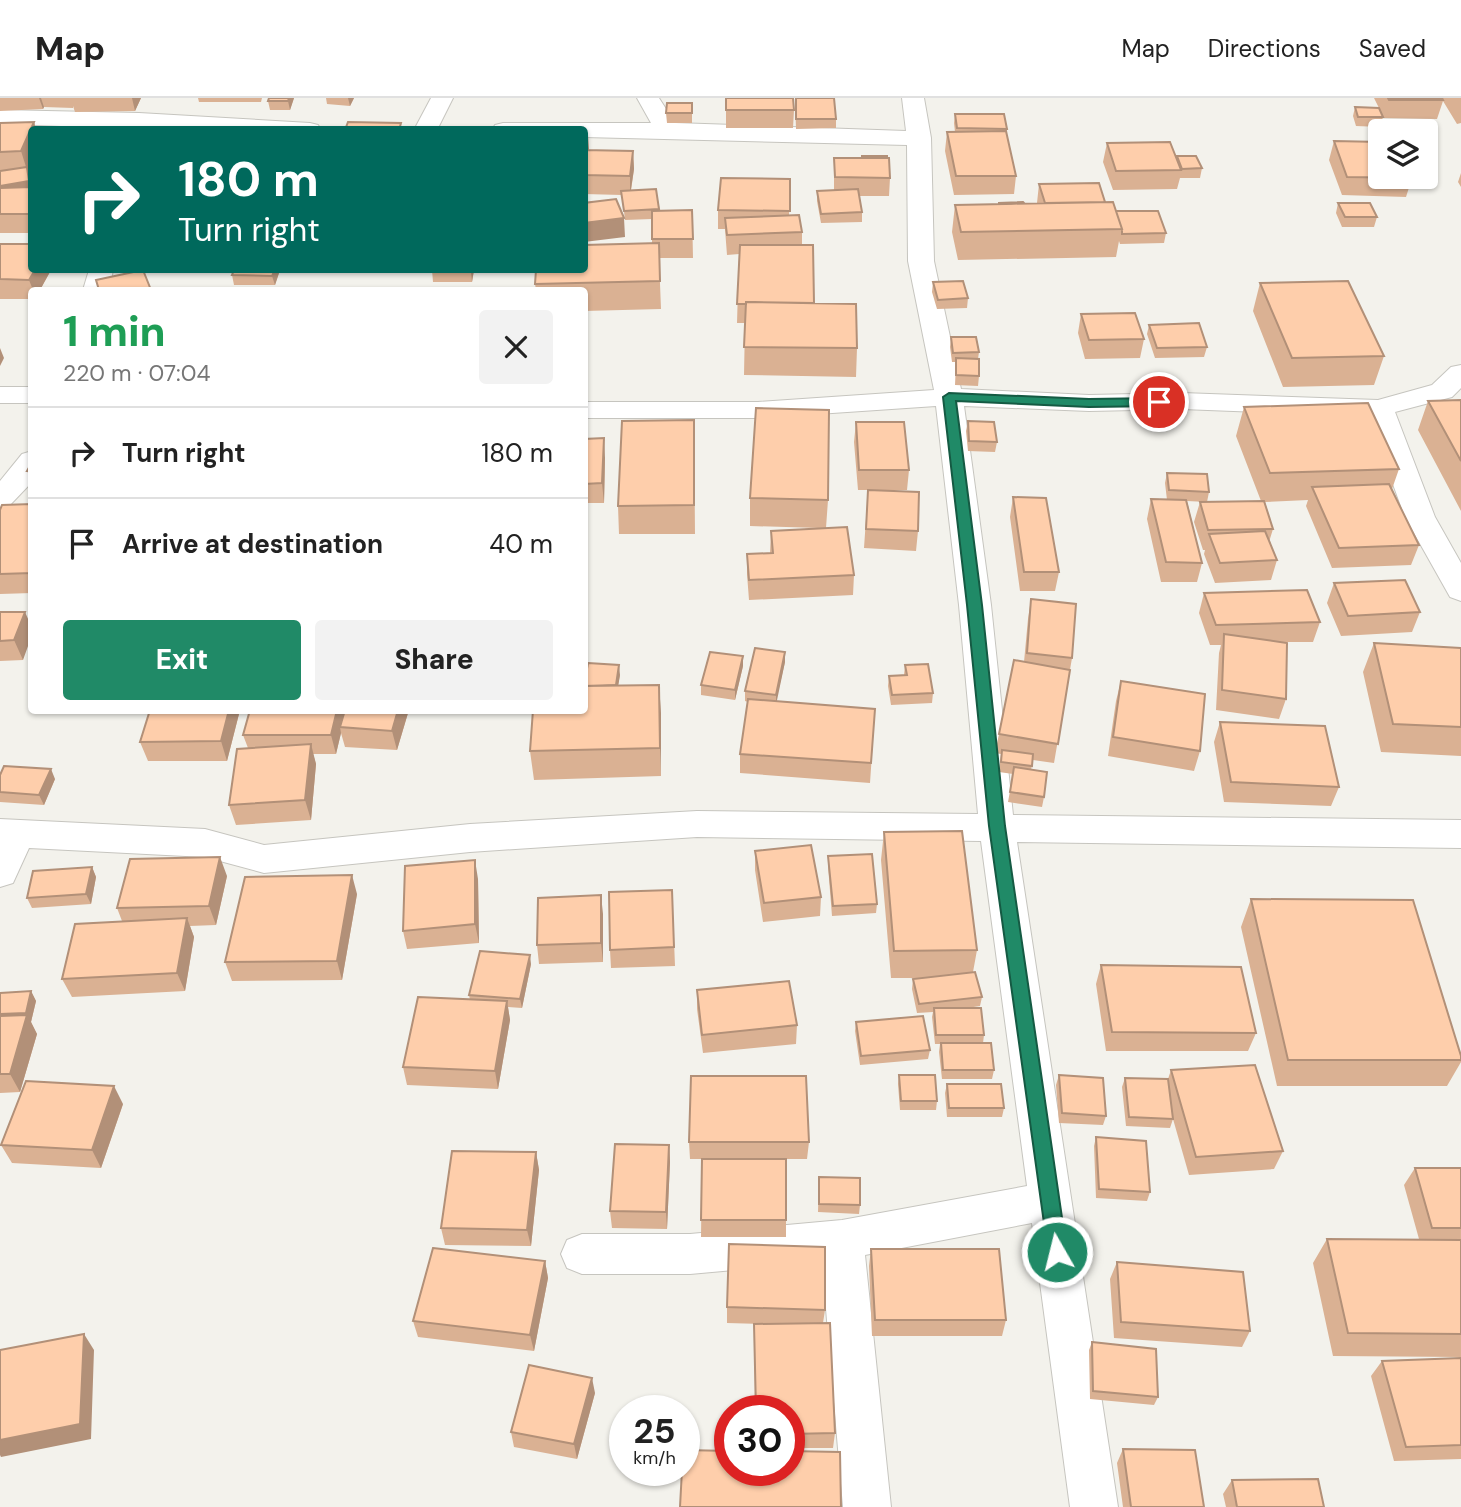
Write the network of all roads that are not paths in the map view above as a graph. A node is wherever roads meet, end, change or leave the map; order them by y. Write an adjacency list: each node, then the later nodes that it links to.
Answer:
1 (442, 98): 7 (street)
2 (648, 98): 9 (street)
3 (913, 98): 10 (street)
4 (0, 117): 5 (street)
5 (138, 125): 6 (street)
6 (172, 126)
7 (427, 126)
8 (588, 130): 9 (street)
9 (667, 130): 10 (street)
10 (919, 138): 14 (street)
11 (1461, 373): 15 (street)
12 (0, 395): 13 (street)
13 (28, 395)
14 (949, 397): 15 (street); 16 (street); 20 (street)
15 (1379, 408): 19 (street)
16 (588, 411)
17 (28, 466): 18 (street)
18 (0, 498)
19 (1461, 590)
20 (997, 826): 21 (street); 22 (street); 24 (street)
21 (1461, 834)
22 (9, 835): 23 (street)
23 (0, 873)
24 (1050, 1200): 25 (street); 28 (street)
25 (842, 1240): 26 (street); 27 (street)
26 (582, 1254)
27 (867, 1507)
28 (1094, 1507)

